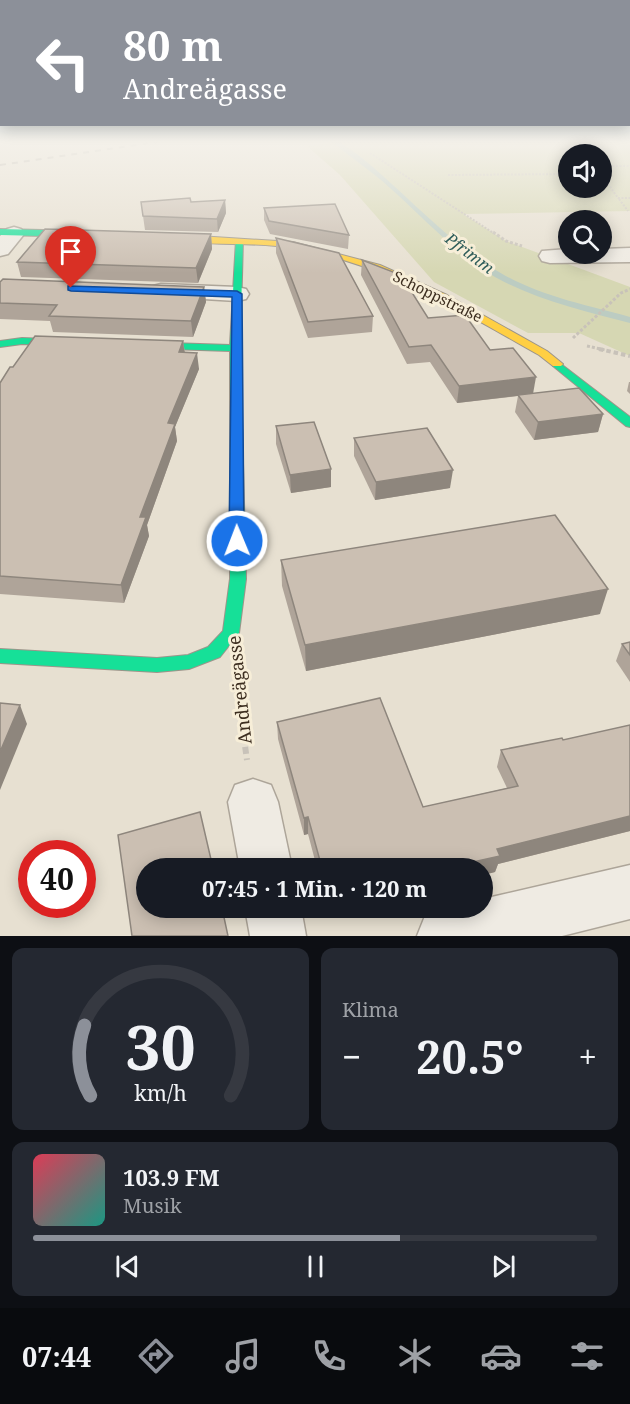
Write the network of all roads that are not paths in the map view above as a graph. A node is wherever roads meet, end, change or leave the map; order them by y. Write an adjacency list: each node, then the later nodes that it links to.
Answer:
1 (7, 232): 2 (street); 5 (street)
2 (102, 234)
3 (159, 237): 4 (street, Schoppstraße)
4 (239, 241): 9 (street, Andreägasse); 14 (street, Schoppstraße)
5 (0, 249)
6 (630, 255): 7 (street)
7 (550, 256)
8 (142, 290): 9 (street)
9 (237, 294): 13 (street, Andreägasse)
10 (93, 343): 11 (street)
11 (0, 344)
12 (128, 345): 13 (street)
13 (235, 348): 15 (street, Andreägasse)
14 (630, 423)
15 (0, 656)
16 (253, 802): 17 (street)
17 (264, 858)
18 (630, 892): 21 (street)
19 (275, 918): 20 (street)
20 (278, 936)
21 (445, 936)

